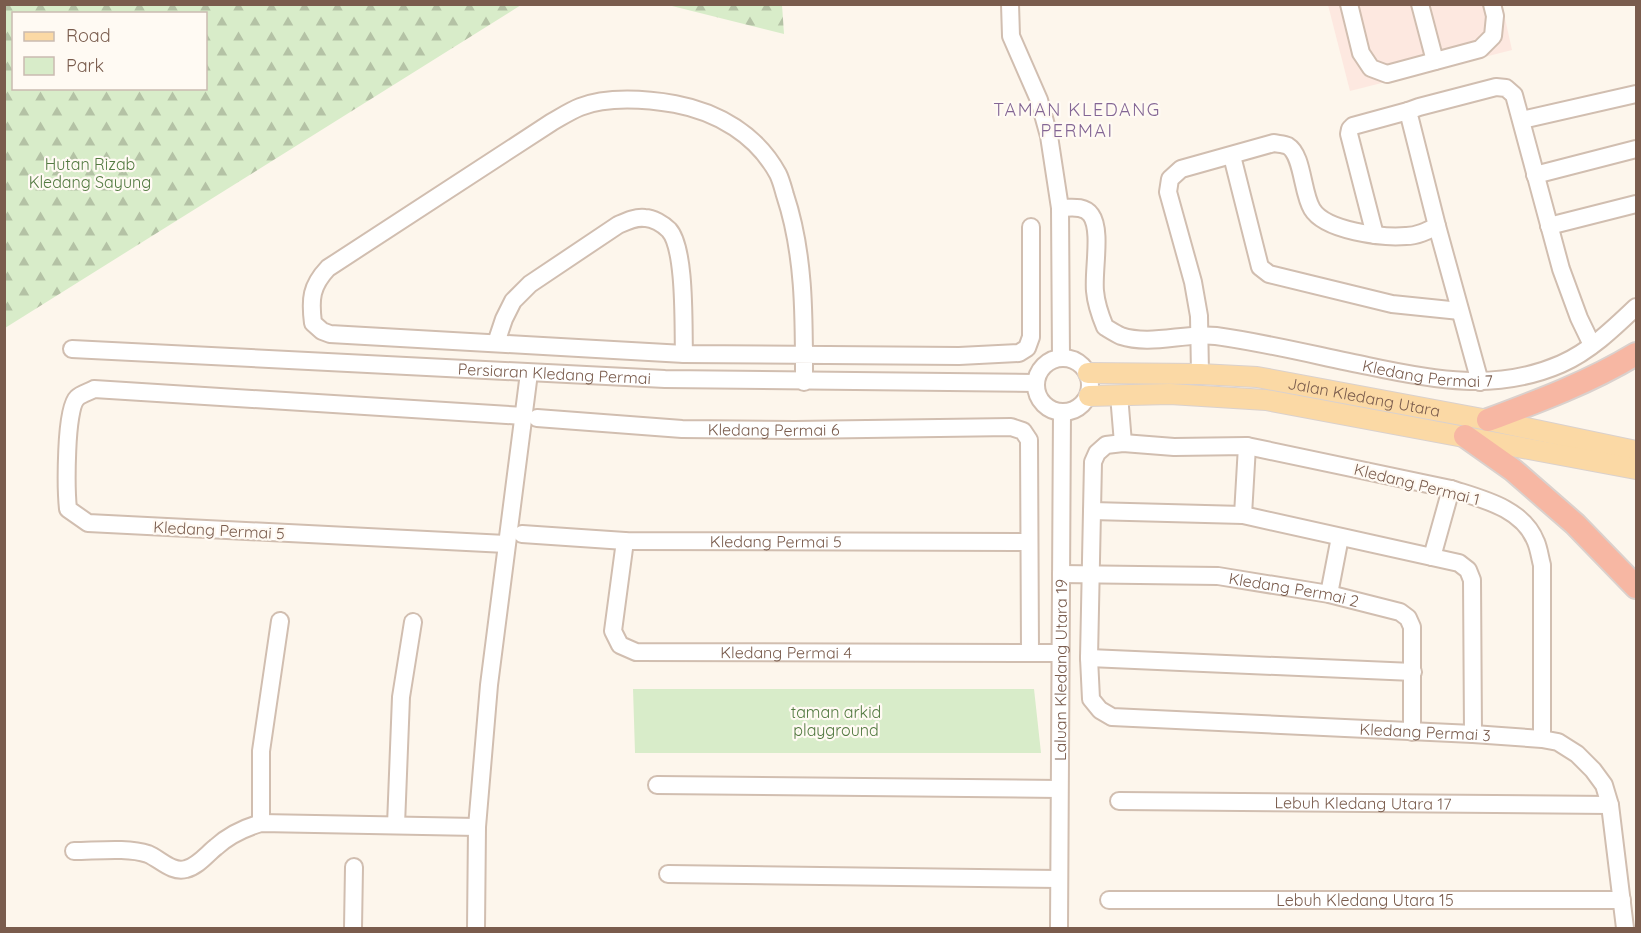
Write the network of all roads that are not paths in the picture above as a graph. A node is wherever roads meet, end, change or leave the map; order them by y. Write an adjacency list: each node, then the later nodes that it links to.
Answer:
1 (1010, 4): 13 (street)
2 (1349, 4): 5 (street)
3 (1420, 4): 5 (street)
4 (1492, 4): 5 (street)
5 (1434, 61)
6 (1636, 94): 8 (street)
7 (1408, 111): 8 (street); 14 (street); 17 (street)
8 (1522, 120): 11 (street)
9 (1636, 149): 11 (street)
10 (1232, 156): 17 (street); 19 (street); 20 (street)
11 (1535, 175): 15 (street)
12 (1636, 204): 15 (street)
13 (1060, 208): 20 (street, Kledang Permai 7); 27 (street)
14 (1437, 226): 17 (street); 19 (street)
15 (1549, 226): 22 (street)
16 (1031, 227): 25 (street)
17 (1375, 235)
18 (1636, 307): 22 (street, Kledang Permai 7)
19 (1460, 311): 32 (street)
20 (1200, 335): 30 (street); 32 (street, Kledang Permai 7)
21 (496, 343): 24 (street); 24 (street); 25 (street)
22 (1592, 345): 32 (street, Kledang Permai 7)
23 (72, 349): 28 (street, Persiaran Kledang Permai)
24 (684, 354): 25 (street)
25 (803, 354): 31 (street)
26 (1636, 354): 39 (highway)
27 (1061, 358): 29 (street); 33 (street)
28 (529, 373): 31 (street, Persiaran Kledang Permai); 38 (street)
29 (1088, 373): 30 (main road, Jalan Kledang Utara); 36 (street)
30 (1200, 374): 39 (main road, Jalan Kledang Utara)
31 (804, 382): 33 (street, Persiaran Kledang Permai)
32 (1480, 382)
33 (1036, 384): 37 (street)
34 (94, 389): 38 (street, Kledang Permai 6); 52 (street, Kledang Permai 5)
35 (1119, 395): 36 (main road, Jalan Kledang Utara); 40 (main road, Jalan Kledang Utara); 41 (street)
36 (1089, 396): 37 (street)
37 (1062, 412): 54 (street, Laluan Kledang Utara 19)
38 (530, 417): 51 (street, Kledang Permai 6); 52 (street)
39 (1488, 420): 43 (main road, Jalan Kledang Utara)
40 (1465, 436): 44 (main road, Jalan Kledang Utara); 56 (highway)
41 (1123, 443): 42 (street, Kledang Permai 1); 46 (street)
42 (1247, 446): 45 (street, Kledang Permai 1); 47 (street)
43 (1636, 451)
44 (1636, 469)
45 (1451, 489): 53 (street); 66 (street, Kledang Permai 1)
46 (1092, 511): 47 (street); 55 (street)
47 (1243, 515): 49 (street)
48 (522, 534): 50 (street, Kledang Permai 5)
49 (1340, 537): 53 (street); 57 (street)
50 (625, 541): 51 (street, Kledang Permai 5); 60 (street, Kledang Permai 4)
51 (1028, 542): 60 (street)
52 (506, 544): 73 (street)
53 (1432, 556): 65 (street)
54 (1061, 574): 55 (street, Kledang Permai 2); 61 (street, Laluan Kledang Utara 19)
55 (1092, 574): 57 (street, Kledang Permai 2); 62 (street)
56 (1636, 587)
57 (1329, 594): 63 (street, Kledang Permai 2)
58 (280, 621): 71 (street)
59 (413, 622): 72 (street)
60 (1029, 652): 61 (street, Kledang Permai 4)
61 (1060, 653): 68 (street, Laluan Kledang Utara 19)
62 (1089, 658): 63 (street); 64 (street, Kledang Permai 3)
63 (1413, 672): 64 (street, Kledang Permai 2)
64 (1412, 732): 65 (street, Kledang Permai 3)
65 (1473, 734): 66 (street, Kledang Permai 3)
66 (1542, 739): 70 (street, Kledang Permai 3)
67 (657, 785): 68 (street)
68 (1059, 789): 77 (street, Laluan Kledang Utara 19)
69 (1119, 801): 70 (street, Lebuh Kledang Utara 17)
70 (1610, 805): 79 (street, Kledang Permai 3)
71 (261, 823): 72 (street); 74 (street)
72 (396, 825): 73 (street)
73 (477, 827): 81 (street)
74 (74, 851)
75 (354, 867): 80 (street)
76 (668, 874): 77 (street)
77 (1059, 879): 82 (street, Laluan Kledang Utara 19)
78 (1109, 900): 79 (street, Lebuh Kledang Utara 15)
79 (1622, 900): 83 (street, Kledang Permai 3)
80 (353, 928)
81 (476, 928)
82 (1059, 928)
83 (1624, 928)

